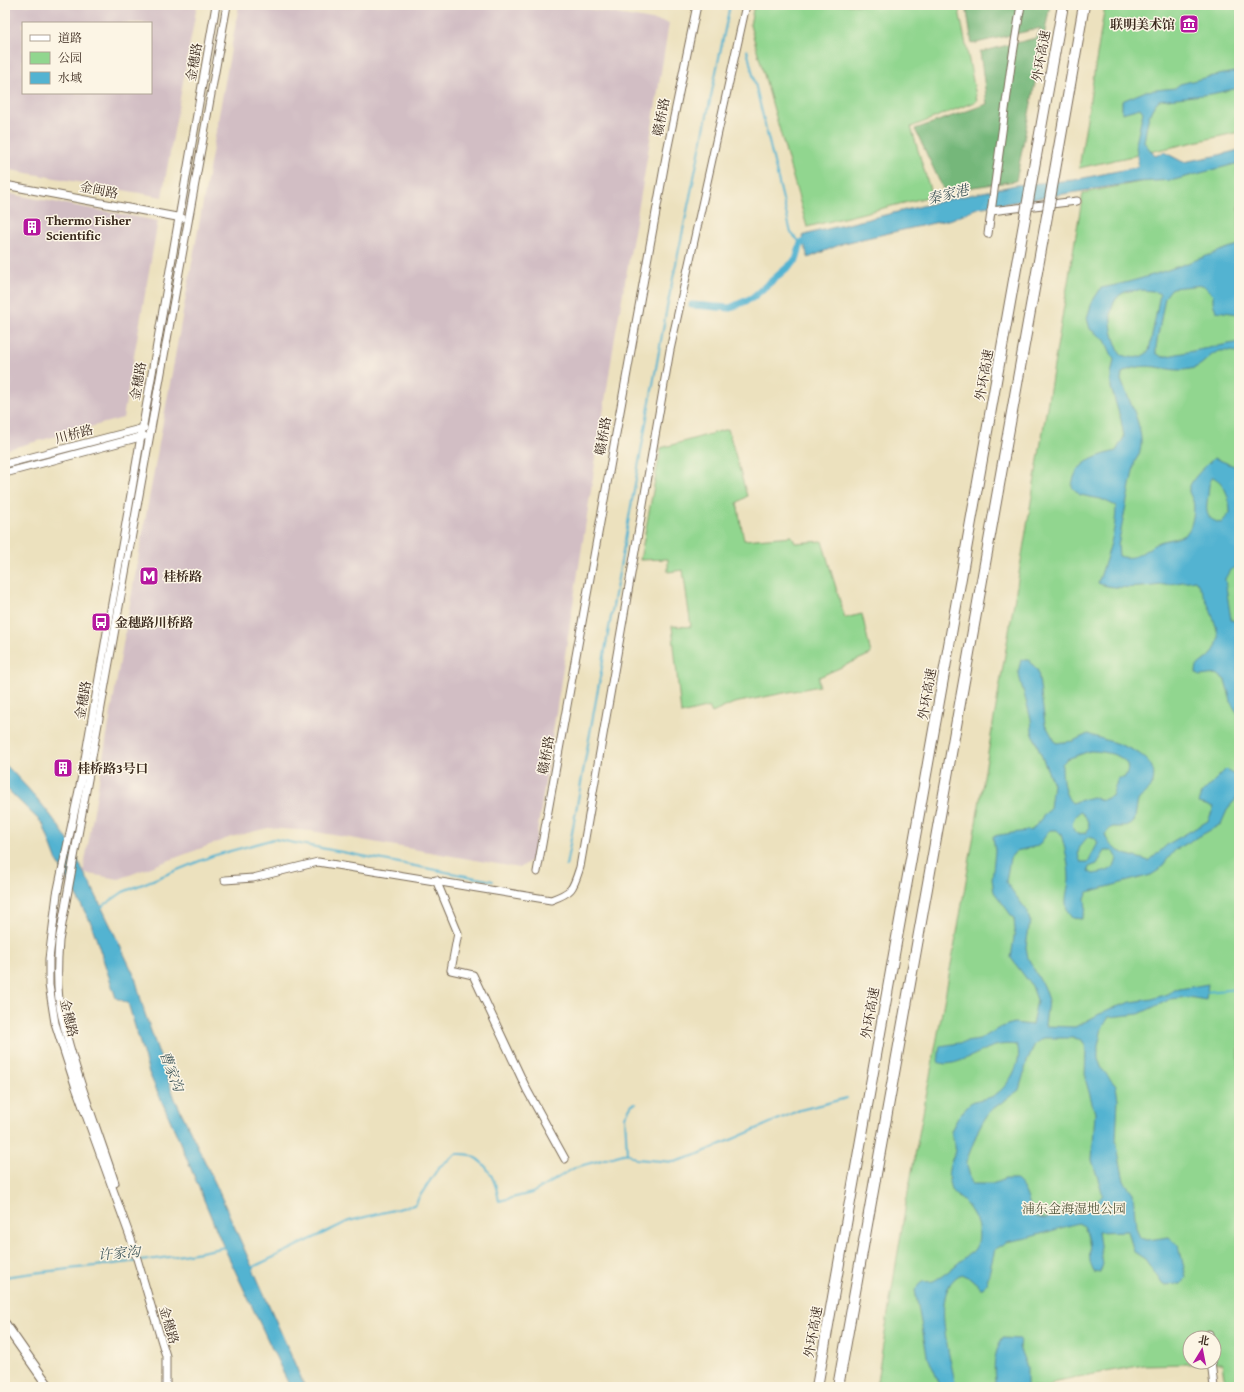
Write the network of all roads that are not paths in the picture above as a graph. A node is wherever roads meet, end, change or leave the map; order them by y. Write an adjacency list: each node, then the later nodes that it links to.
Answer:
1 (216, 5): 11 (street, 金穗路)
2 (227, 5): 12 (street, 金穗路)
3 (697, 5): 20 (street, 赣桥路)
4 (746, 5): 22 (street)
5 (1021, 5): 10 (street)
6 (1063, 5): 31 (highway, 外环高速, bridge)
7 (1084, 5): 32 (highway, bridge)
8 (5, 185): 11 (street, 金闽路)
9 (1077, 201): 10 (street)
10 (992, 209): 13 (street)
11 (178, 218): 12 (street, 金闽路); 14 (street, 金穗路)
12 (188, 219): 15 (street, 金穗路)
13 (988, 234)
14 (141, 429): 15 (street, 川桥路); 16 (street, 金穗路); 17 (street, 川桥路)
15 (150, 431): 16 (street, 川桥路); 19 (street, 金穗路)
16 (140, 437): 18 (street, 川桥路); 19 (street, 金穗路)
17 (5, 464)
18 (5, 473)
19 (78, 812): 24 (street, 金穗路); 24 (street, 金穗路)
20 (537, 872)
21 (225, 880): 22 (street)
22 (436, 880): 23 (street)
23 (565, 1159)
24 (134, 1242): 25 (street, 金穗路)
25 (142, 1270): 29 (street, 金穗路); 30 (street, 金穗路)
26 (5, 1324): 28 (main road)
27 (1212, 1370): 33 (street)
28 (48, 1387)
29 (166, 1387)
30 (170, 1387)
31 (817, 1387)
32 (838, 1387)
33 (1214, 1387)

